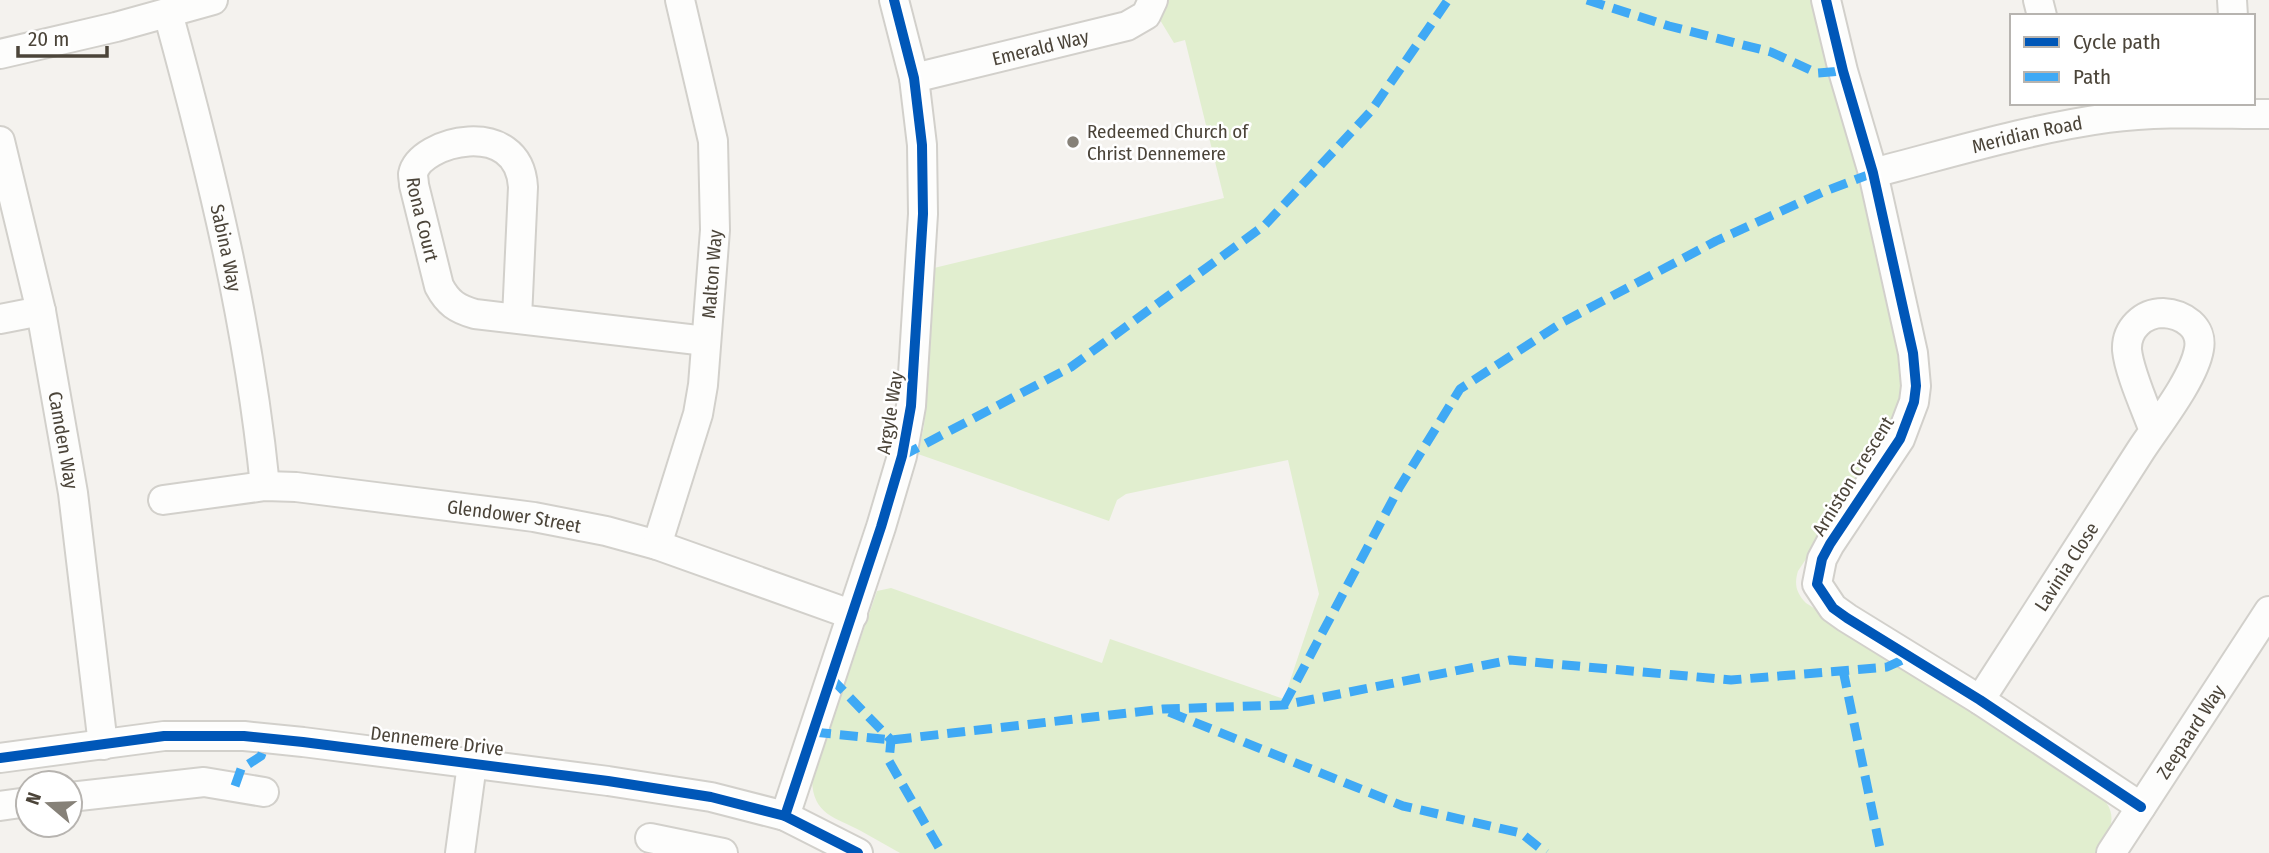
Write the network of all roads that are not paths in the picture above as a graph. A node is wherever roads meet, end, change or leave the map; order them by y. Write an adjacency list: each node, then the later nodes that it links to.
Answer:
1 (213, 0): 6 (street)
2 (680, 0): 17 (street, Malton Way)
3 (894, 0): 8 (street, Argyle Way)
4 (1153, 0): 8 (street, Emerald Way)
5 (1826, 0): 13 (street, Arniston Crescent)
6 (168, 13): 7 (street); 19 (street, Sabina Way)
7 (0, 54)
8 (914, 78): 23 (street, Argyle Way)
9 (2235, 108): 10 (street, Meridian Road); 11 (street, Meridian Road)
10 (2067, 114): 13 (street, Meridian Road)
11 (2269, 114)
12 (0, 141): 14 (street, Camden Way)
13 (1873, 173): 24 (street, Arniston Crescent)
14 (41, 311): 16 (street); 25 (street, Camden Way)
15 (517, 318): 15 (street, Rona Court); 17 (street, Rona Court)
16 (0, 319)
17 (706, 341): 21 (street, Malton Way)
18 (2154, 431): 24 (street, Lavinia Close)
19 (265, 486): 20 (street, Glendower Street); 21 (street, Glendower Street)
20 (163, 500)
21 (657, 545): 23 (street, Glendower Street)
22 (2269, 611): 30 (street, Zeepaard Way)
23 (853, 615): 31 (street, Argyle Way)
24 (1980, 700): 30 (street, Arniston Crescent)
25 (103, 745): 26 (street, Dennemere Drive); 27 (street, Dennemere Drive)
26 (0, 758)
27 (472, 764): 31 (street, Dennemere Drive); 33 (street)
28 (264, 792): 29 (street)
29 (84, 795)
30 (2141, 807): 36 (street, Zeepaard Way)
31 (785, 816): 35 (street, Dennemere Drive)
32 (650, 838): 34 (street)
33 (460, 853)
34 (723, 853)
35 (858, 853)
36 (2111, 853)

